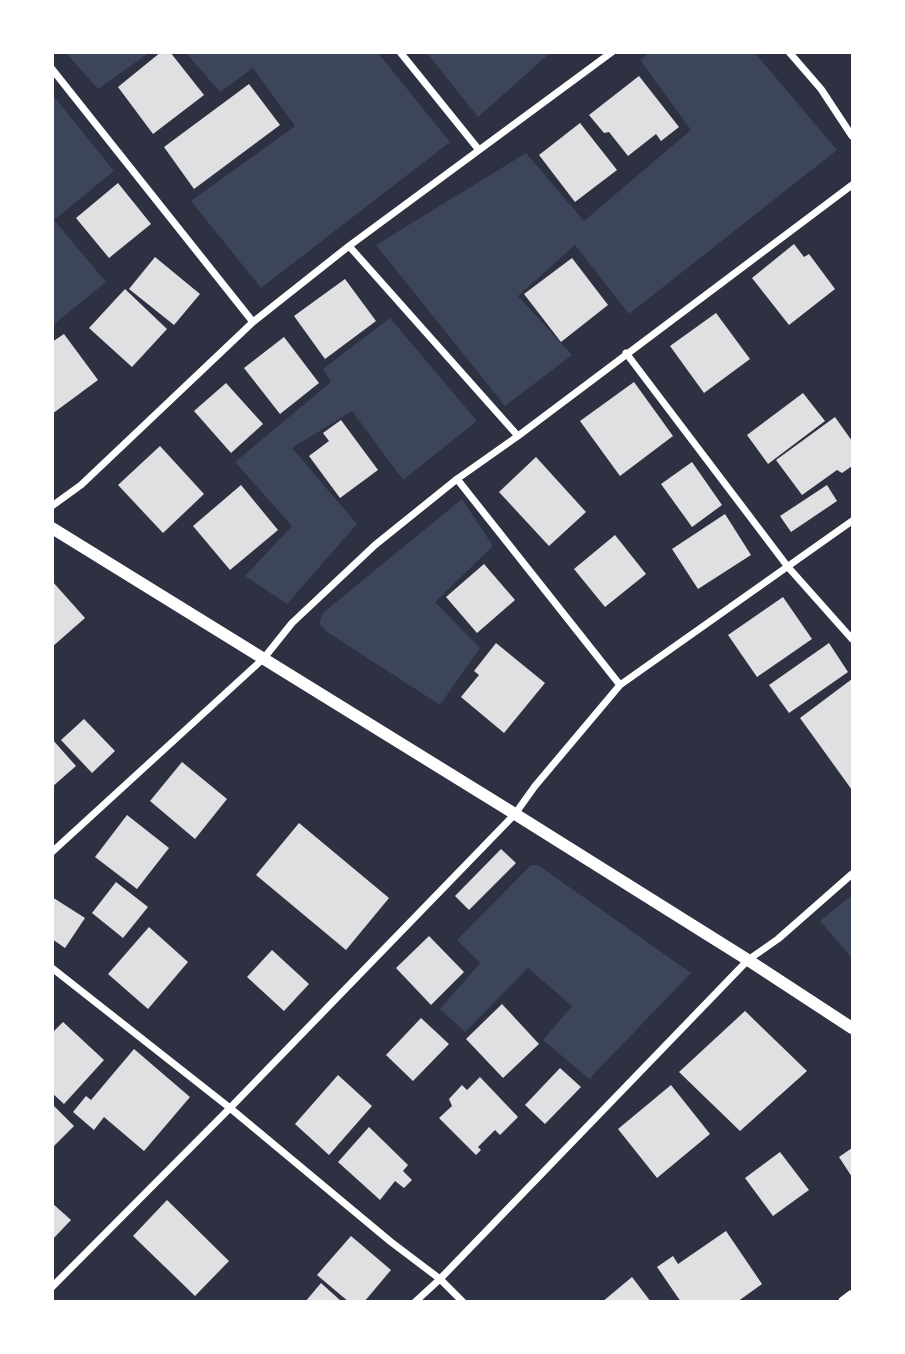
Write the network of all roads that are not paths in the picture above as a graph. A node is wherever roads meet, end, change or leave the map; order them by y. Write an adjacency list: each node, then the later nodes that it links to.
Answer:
1 (400, 52): 6 (street)
2 (612, 52): 6 (street)
3 (789, 52): 5 (street)
4 (52, 69): 9 (street)
5 (852, 136)
6 (479, 150): 8 (street)
7 (852, 185): 10 (street)
8 (349, 246): 9 (street); 11 (street)
9 (253, 322): 13 (street)
10 (626, 354): 11 (street); 16 (street)
11 (518, 436): 12 (street)
12 (457, 480): 18 (street); 19 (street)
13 (52, 506)
14 (852, 521): 16 (street)
15 (52, 528): 18 (street)
16 (788, 567): 17 (street); 19 (street)
17 (852, 639)
18 (264, 658): 20 (street); 21 (street)
19 (620, 685): 20 (street)
20 (515, 814): 23 (street); 26 (street)
21 (52, 852)
22 (852, 874): 23 (street)
23 (748, 960): 25 (street); 27 (street)
24 (52, 968): 26 (street)
25 (852, 1028)
26 (230, 1108): 27 (street); 28 (street)
27 (440, 1279): 30 (street); 31 (street)
28 (52, 1287)
29 (852, 1296): 32 (street)
30 (415, 1301)
31 (463, 1301)
32 (844, 1301)

